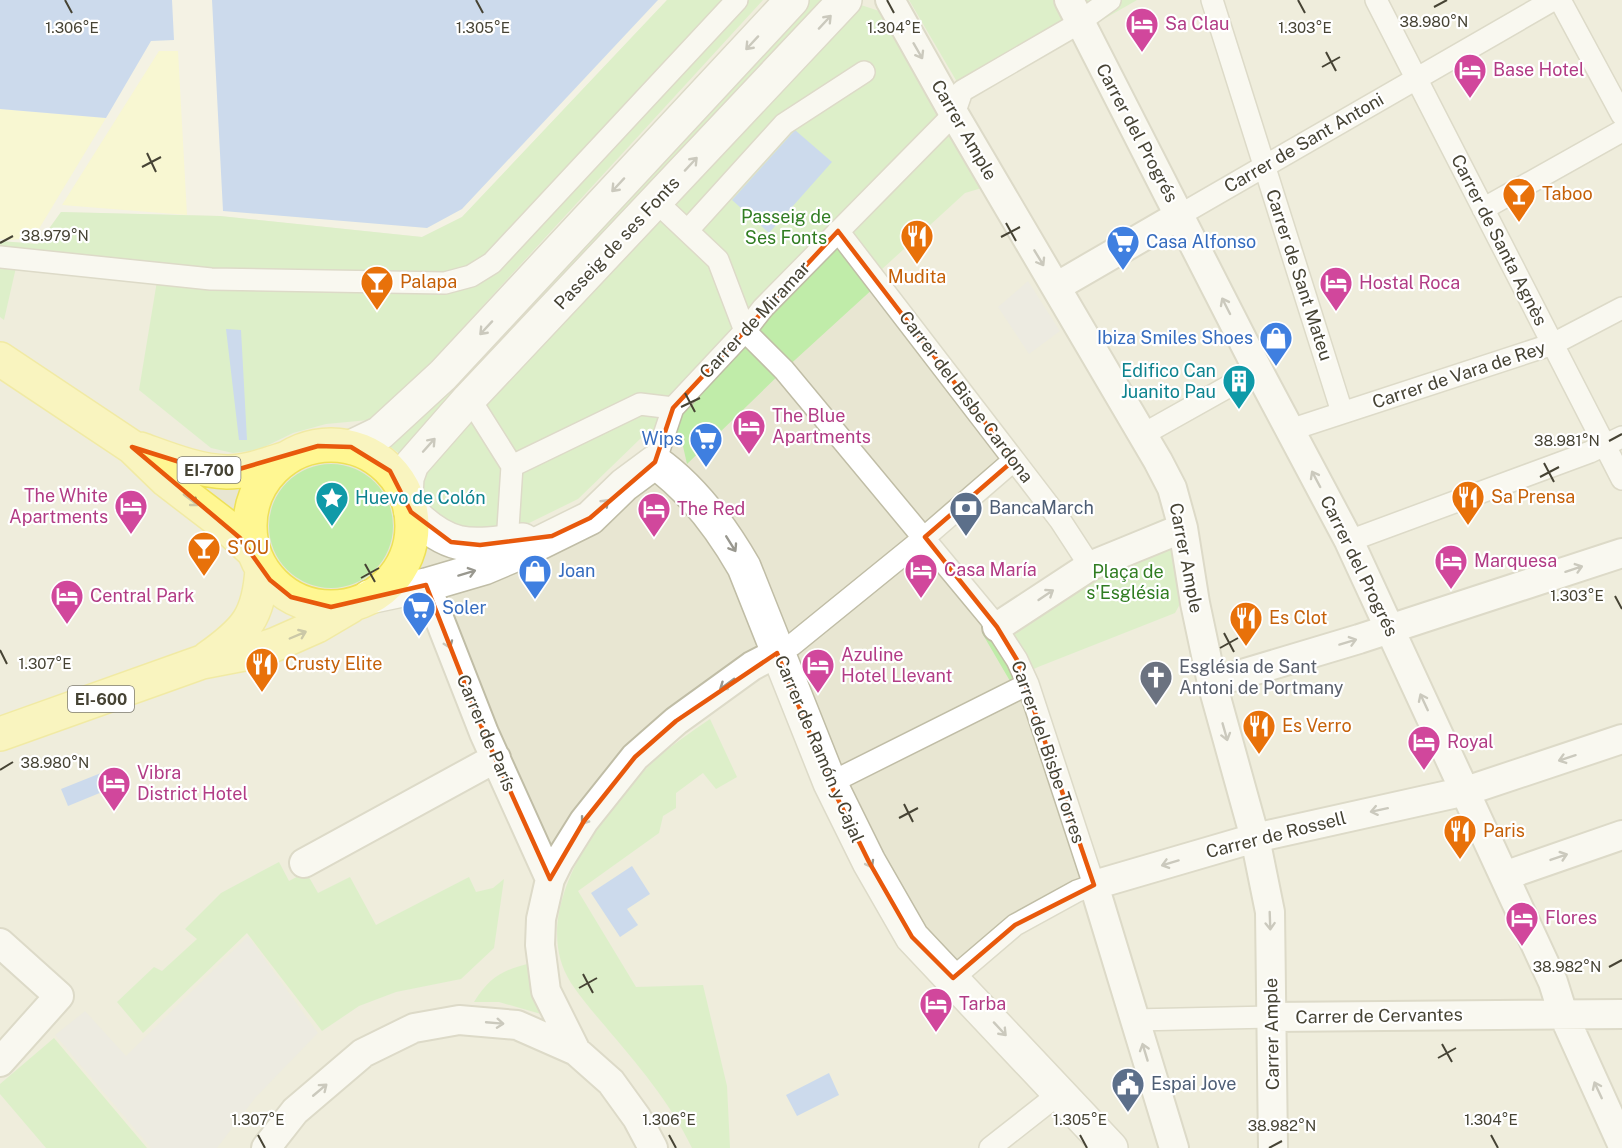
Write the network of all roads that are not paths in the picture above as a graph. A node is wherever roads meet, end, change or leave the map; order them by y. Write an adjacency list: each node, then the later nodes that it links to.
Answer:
1 (737, 0): 22 (street)
2 (792, 0): 36 (street, one-way to 36)
3 (845, 0): 42 (street, Passeig de ses Fonts, one-way to 3)
4 (890, 0): 13 (street, Carrer Ample, one-way to 13)
5 (1110, 0): 10 (street)
6 (1212, 0): 16 (street, Carrer de Sant Mateu)
7 (1376, 0): 12 (street, Carrer de Santa Agnès)
8 (1553, 0): 12 (street, Carrer de Sant Antoni)
9 (1560, 0): 14 (street)
10 (1074, 11): 13 (street); 19 (street, Carrer del Progrés)
11 (864, 72): 20 (street)
12 (1416, 80): 16 (street, Carrer de Sant Antoni); 18 (street, Carrer de Santa Agnès)
13 (954, 114): 21 (street, Carrer de Miramar); 23 (street, Carrer Ample, one-way to 23)
14 (1622, 115)
15 (1622, 131): 18 (street)
16 (1264, 165): 19 (street, Carrer de Sant Antoni); 31 (street, Carrer de Sant Mateu)
17 (663, 208): 20 (street)
18 (1483, 209): 26 (street, Carrer de Santa Agnès)
19 (1180, 215): 23 (street, Carrer de Sant Antoni); 28 (street, Carrer del Progrés, one-way to 19)
20 (688, 230): 25 (street)
21 (838, 231): 25 (street, Carrer de Miramar); 38 (street, Carrer del Bisbe Cardona)
22 (0, 257)
23 (1056, 287): 33 (street, Carrer Ample)
24 (1622, 308): 26 (street, Carrer de Vara de Rey)
25 (745, 331): 30 (street, Carrer de Miramar); 46 (street, Carrer del Bisbe Torres)
26 (1553, 344): 31 (street, Carrer de Vara de Rey); 34 (street, Carrer de Santa Agnès)
27 (0, 359): 35 (main road, EI-700)
28 (1258, 370): 32 (street, Carrer del Progrés); 33 (street)
29 (473, 404): 40 (street)
30 (673, 408): 39 (street, Carrer de Miramar); 40 (street)
31 (1342, 412): 32 (street, Carrer de Vara de Rey)
32 (1290, 430): 47 (street, Carrer del Progrés, one-way to 32)
33 (1142, 435): 44 (street, Carrer Ample)
34 (1614, 442): 41 (street, Carrer de Santa Agnès); 47 (street)
35 (132, 447): 37 (main road, EI-700); 49 (main road, EI-700, one-way to 49)
36 (351, 447): 37 (main road); 42 (main road)
37 (288, 457): 49 (main road)
38 (1014, 460): 46 (street); 50 (street, Carrer del Bisbe Cardona)
39 (655, 462): 45 (street, one-way to 39); 55 (street, Carrer de Ramón y Cajal, one-way to 55)
40 (512, 466): 43 (street)
41 (1622, 479)
42 (408, 504): 45 (street); 52 (main road)
43 (508, 528)
44 (1184, 528): 50 (street); 57 (street, Carrer Ample)
45 (552, 536): 51 (street, one-way to 45)
46 (924, 537): 53 (street, Carrer del Bisbe Torres); 55 (street)
47 (1349, 541): 54 (street, Carrer del Progrés)
48 (1622, 552): 54 (street, one-way to 48)
49 (257, 561): 52 (main road); 56 (main road, EI-600)
50 (1090, 566): 53 (street, one-way to 50)
51 (426, 585): 52 (street); 61 (street, Carrer de París, one-way to 61)
52 (363, 600): 56 (main road, EI-600, one-way to 52)
53 (997, 627): 58 (street, Carrer del Bisbe Torres)
54 (1390, 629): 57 (street, one-way to 54); 63 (street, Carrer del Progrés, one-way to 54)
55 (777, 653): 62 (street, Carrer de Ramón y Cajal); 68 (street, one-way to 68)
56 (202, 662): 59 (main road, EI-600)
57 (1212, 683): 65 (street, Carrer Ample, one-way to 65)
58 (1028, 684): 62 (street); 69 (street, Carrer del Bisbe Torres)
59 (0, 734)
60 (1622, 739): 63 (street, Carrer de Rossell, one-way to 63)
61 (495, 758): 66 (street); 68 (street, Carrer de París)
62 (830, 783): 71 (street, Carrer de Ramón y Cajal, one-way to 71)
63 (1466, 791): 65 (street, Carrer de Rossell, one-way to 65); 67 (street, Carrer del Progrés)
64 (1622, 835): 67 (street, one-way to 64)
65 (1255, 838): 69 (street, Carrer de Rossell, one-way to 69); 74 (street, Carrer Ample, one-way to 74)
66 (304, 863)
67 (1504, 876): 72 (street, Carrer del Progrés)
68 (550, 879): 76 (street)
69 (1094, 885): 71 (street, Carrer de Rossell); 75 (street, Carrer del Bisbe Torres)
70 (0, 943): 77 (street)
71 (953, 978): 78 (street, Carrer de Ramón y Cajal, one-way to 78)
72 (1563, 1014): 73 (street, Carrer de Cervantes); 74 (street, Carrer de Cervantes); 79 (street, Carrer del Progrés, one-way to 72)
73 (1622, 1014)
74 (1271, 1017): 75 (street, Carrer de Cervantes); 85 (street, Carrer Ample)
75 (1136, 1020): 84 (street, Carrer del Bisbe Torres, one-way to 75)
76 (576, 1051): 80 (street, one-way to 76); 81 (street)
77 (0, 1062)
78 (1060, 1093): 82 (street); 83 (street, Carrer de Ramón y Cajal)
79 (1622, 1144)
80 (266, 1148)
81 (653, 1148)
82 (990, 1148)
83 (1112, 1148)
84 (1174, 1148)
85 (1273, 1148)

